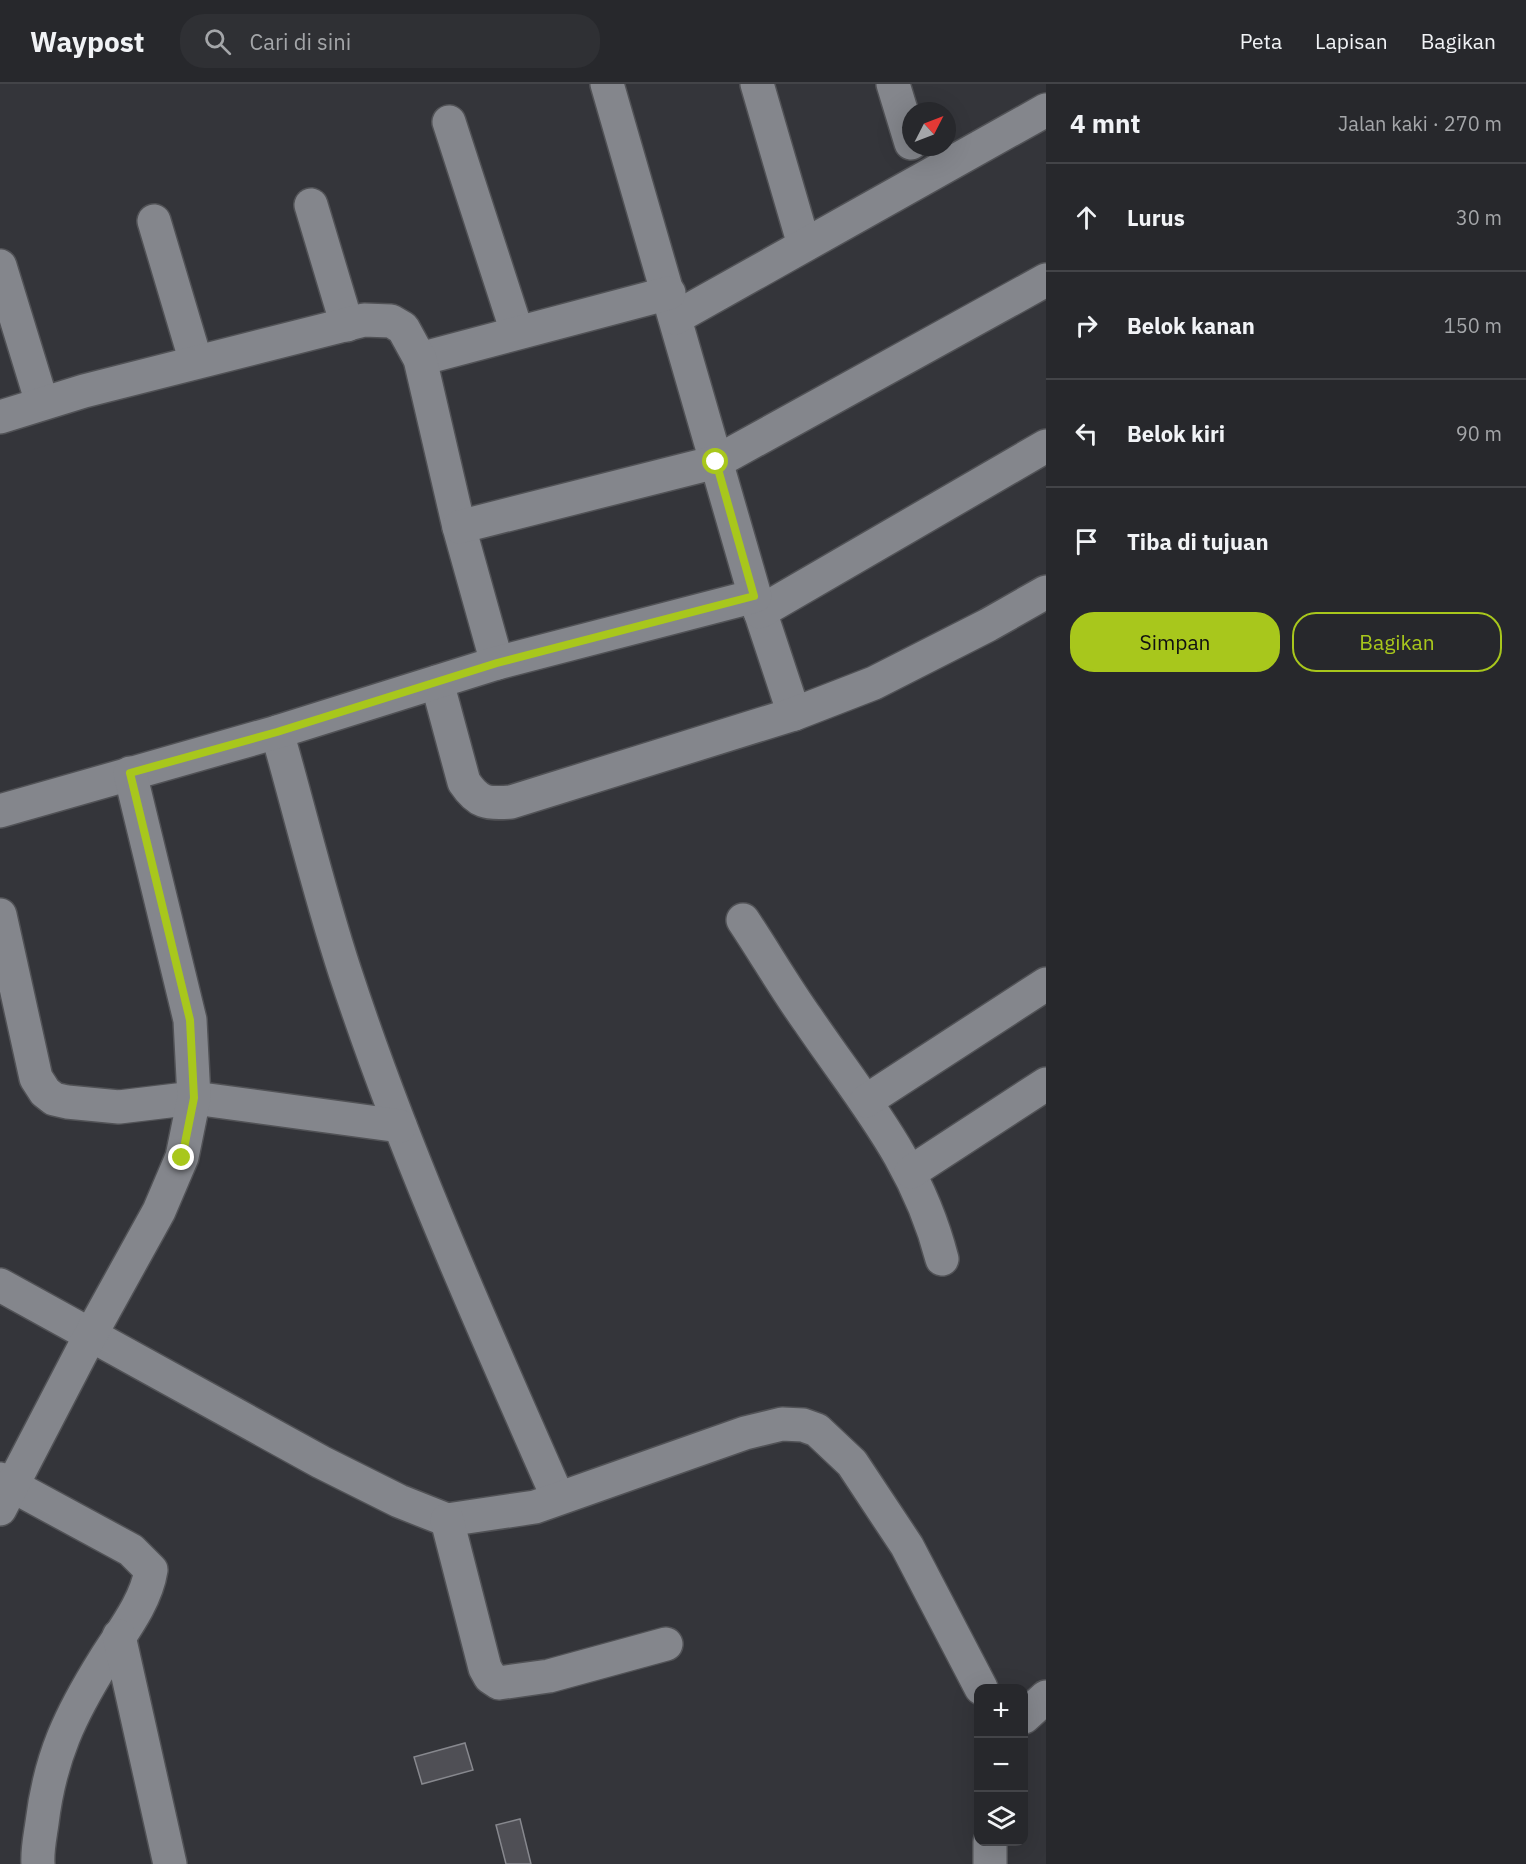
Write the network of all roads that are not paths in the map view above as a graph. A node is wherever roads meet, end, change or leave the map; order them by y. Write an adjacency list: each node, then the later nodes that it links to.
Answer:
1 (607, 84): 14 (street)
2 (757, 84): 11 (street)
3 (893, 84): 5 (street)
4 (1046, 110): 8 (street)
5 (902, 113)
6 (449, 122): 16 (street)
7 (915, 156): 8 (street)
8 (922, 179): 11 (street)
9 (311, 205): 15 (street)
10 (154, 220): 18 (street)
11 (804, 245): 14 (street)
12 (0, 266): 19 (street)
13 (1046, 280): 22 (street)
14 (672, 306): 16 (street); 22 (street)
15 (346, 325): 17 (street); 18 (street)
16 (517, 332): 17 (street)
17 (420, 359): 23 (street)
18 (196, 362): 19 (street)
19 (42, 403): 20 (street)
20 (0, 417)
21 (1046, 446): 25 (street)
22 (716, 462): 23 (street); 25 (street)
23 (459, 527): 26 (street)
24 (1046, 592): 28 (street)
25 (757, 604): 26 (street); 28 (street)
26 (497, 663): 27 (street)
27 (437, 682): 28 (street); 29 (street)
28 (794, 714)
29 (277, 732): 30 (street); 38 (street)
30 (130, 773): 31 (street); 36 (street)
31 (0, 811)
32 (0, 915): 36 (street)
33 (743, 920): 37 (street)
34 (1046, 984): 37 (street)
35 (1046, 1084): 39 (street)
36 (194, 1098): 38 (street); 42 (street)
37 (866, 1101): 39 (street)
38 (400, 1126): 44 (street)
39 (910, 1172): 40 (street)
40 (942, 1259)
41 (0, 1285): 42 (street)
42 (91, 1334): 43 (street); 45 (street)
43 (4, 1491): 46 (street)
44 (558, 1498): 45 (street); 48 (street)
45 (447, 1520): 47 (street)
46 (119, 1636): 52 (street); 53 (street)
47 (666, 1644)
48 (978, 1684)
49 (1046, 1697): 50 (street)
50 (1028, 1713)
51 (990, 1846): 54 (street)
52 (38, 1864)
53 (170, 1864)
54 (990, 1864)

